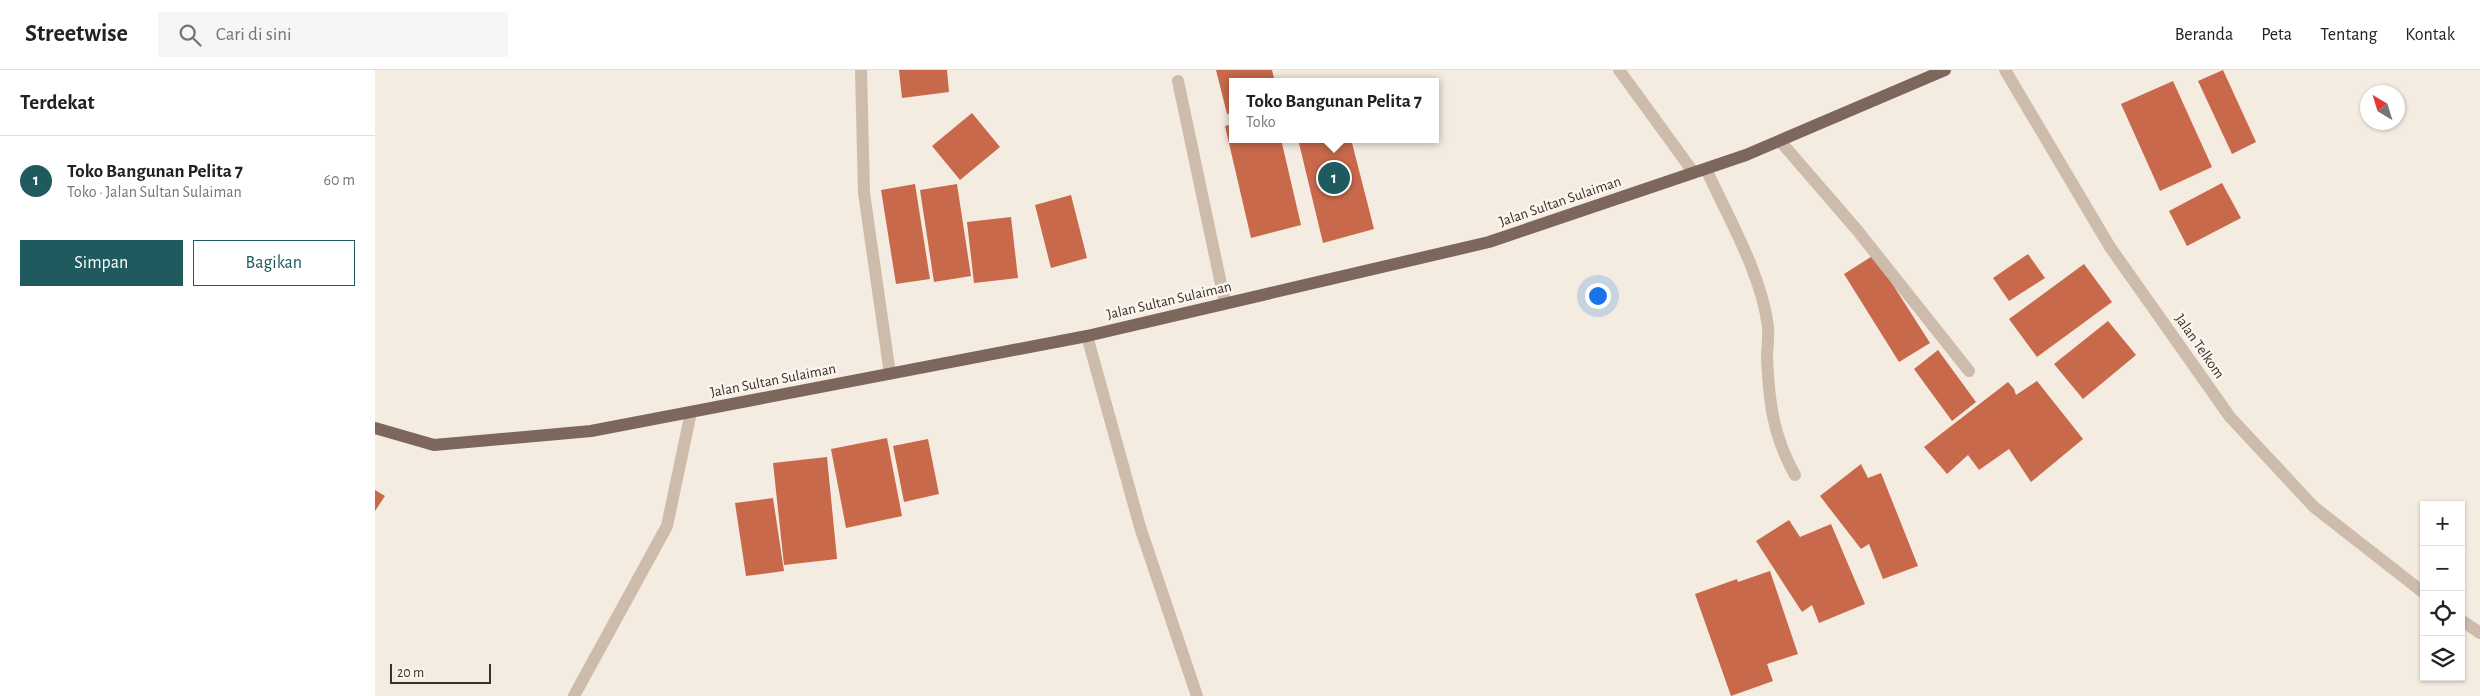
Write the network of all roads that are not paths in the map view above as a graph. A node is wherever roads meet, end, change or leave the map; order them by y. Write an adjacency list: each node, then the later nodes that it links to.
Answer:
1 (861, 70): 11 (street)
2 (1619, 70): 7 (street)
3 (1945, 70): 6 (main road, Jalan Sultan Sulaiman)
4 (2005, 70): 15 (street, Jalan Telkom)
5 (1178, 81): 8 (street)
6 (1780, 140): 7 (main road, Jalan Sultan Sulaiman); 10 (street)
7 (1700, 171): 8 (main road, Jalan Sultan Sulaiman); 14 (street)
8 (1225, 304): 9 (main road, Jalan Sultan Sulaiman)
9 (1087, 336): 11 (main road, Jalan Sultan Sulaiman); 19 (street)
10 (1969, 371)
11 (890, 374): 12 (main road, Jalan Sultan Sulaiman)
12 (691, 412): 13 (main road, Jalan Sultan Sulaiman); 18 (street)
13 (375, 428)
14 (1795, 475)
15 (2421, 591)
16 (2465, 623): 17 (street)
17 (2480, 634)
18 (574, 696)
19 (1197, 696)

